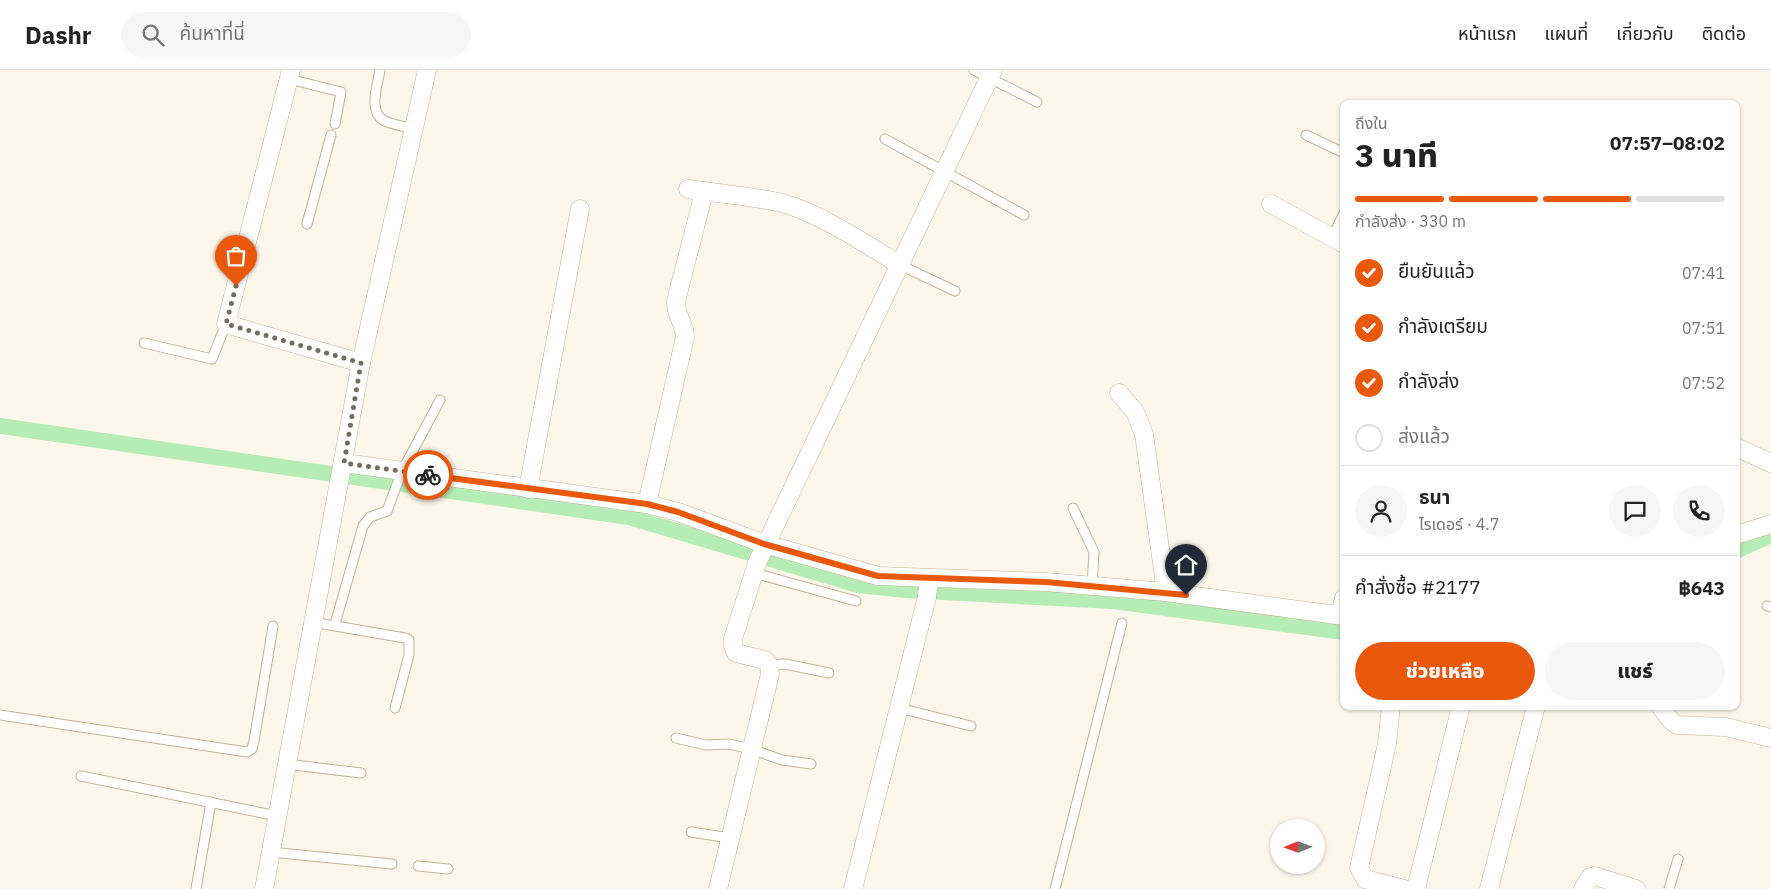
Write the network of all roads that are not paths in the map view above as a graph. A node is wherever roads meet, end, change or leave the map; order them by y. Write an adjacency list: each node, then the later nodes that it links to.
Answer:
1 (380, 70): 7 (lane)
2 (428, 70): 7 (street)
3 (986, 73): 5 (lane); 12 (street)
4 (290, 74): 6 (lane); 20 (street)
5 (1037, 102)
6 (335, 124)
7 (415, 129): 22 (street)
8 (331, 134): 16 (lane)
9 (1306, 135): 11 (lane)
10 (885, 139): 12 (lane)
11 (1340, 151)
12 (944, 171): 15 (lane); 18 (street)
13 (1271, 204): 17 (street)
14 (580, 210): 29 (street)
15 (1024, 214)
16 (307, 224)
17 (1338, 241)
18 (900, 265): 19 (lane); 30 (street); 34 (street)
19 (955, 291)
20 (226, 324): 21 (lane); 22 (street)
21 (144, 343)
22 (361, 363): 27 (street)
23 (1119, 392): 37 (street)
24 (440, 400): 28 (lane)
25 (1740, 449): 26 (street)
26 (1771, 463)
27 (342, 472): 28 (street); 40 (street)
28 (401, 475): 29 (street); 42 (lane)
29 (528, 489): 30 (street)
30 (647, 504): 34 (street)
31 (1073, 508): 36 (lane)
32 (1771, 524): 33 (street)
33 (1740, 534)
34 (759, 557): 35 (street); 38 (lane); 44 (street)
35 (928, 586): 36 (street); 47 (street)
36 (1092, 586): 37 (street)
37 (1166, 592): 39 (street)
38 (856, 601)
39 (1340, 616)
40 (312, 622): 42 (lane); 57 (street)
41 (1122, 623): 74 (lane)
42 (336, 624): 46 (lane)
43 (273, 626): 52 (lane)
44 (770, 665): 45 (lane); 56 (street)
45 (829, 673)
46 (395, 708)
47 (899, 708): 53 (lane); 73 (street)
48 (1391, 710): 75 (street)
49 (1460, 710): 76 (street)
50 (1535, 710): 77 (street)
51 (1664, 710): 55 (street)
52 (0, 715)
53 (971, 726)
54 (676, 738): 56 (lane)
55 (1771, 738)
56 (751, 748): 58 (lane); 64 (street)
57 (286, 764): 59 (lane); 62 (street)
58 (812, 764)
59 (361, 773)
60 (82, 776): 61 (lane)
61 (210, 802): 62 (lane); 70 (lane)
62 (277, 816): 65 (street)
63 (691, 832): 64 (lane)
64 (730, 838): 72 (street)
65 (270, 852): 67 (lane); 71 (street)
66 (1678, 859): 80 (lane)
67 (392, 864)
68 (418, 866): 69 (lane)
69 (448, 869)
70 (196, 889)
71 (264, 889)
72 (718, 889)
73 (853, 889)
74 (1055, 889)
75 (1404, 889)
76 (1416, 889)
77 (1489, 889)
78 (1583, 889): 79 (street)
79 (1636, 889)
80 (1669, 889)

